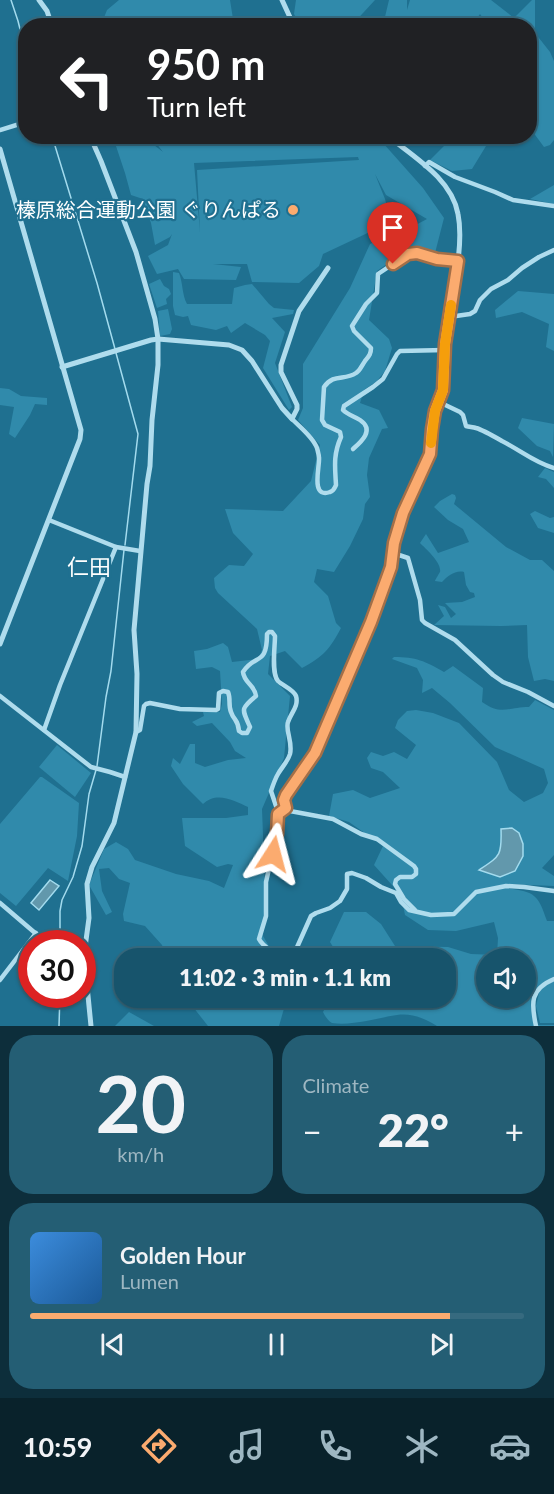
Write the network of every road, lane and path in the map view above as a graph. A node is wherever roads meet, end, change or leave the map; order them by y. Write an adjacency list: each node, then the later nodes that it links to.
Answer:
1 (39, 0): 3 (street)
2 (282, 0): 4 (street)
3 (49, 18)
4 (290, 18)
5 (18, 124): 6 (street)
6 (0, 130)
7 (94, 144): 16 (street)
8 (398, 144): 10 (street)
9 (0, 149): 18 (street)
10 (425, 166): 11 (street); 13 (street)
11 (554, 206)
12 (554, 250): 15 (street)
13 (458, 261): 15 (street); 20 (street)
14 (328, 268): 20 (street)
15 (449, 317): 17 (street)
16 (158, 339): 18 (street); 20 (street); 25 (street)
17 (445, 350): 19 (street); 21 (street)
18 (62, 367): 23 (street)
19 (439, 402): 22 (street); 26 (street)
20 (292, 419)
21 (353, 449)
22 (554, 468)
23 (49, 520): 24 (street); 27 (street)
24 (116, 547): 25 (street); 30 (street)
25 (140, 551): 31 (street)
26 (393, 554): 29 (street); 33 (street)
27 (0, 644)
28 (0, 696): 30 (street)
29 (554, 706)
30 (44, 730): 32 (street)
31 (136, 732): 32 (street); 34 (street)
32 (125, 777): 39 (street)
33 (286, 808): 34 (street); 37 (street)
34 (278, 814): 40 (street)
35 (554, 891): 37 (street)
36 (0, 903): 38 (street)
37 (415, 910): 41 (street)
38 (32, 930)
39 (87, 930)
40 (268, 948)
41 (297, 948)
42 (18, 956): 44 (street)
43 (554, 979): 47 (street)
44 (0, 980)
45 (90, 1008): 46 (street)
46 (91, 1026)
47 (536, 1026)

